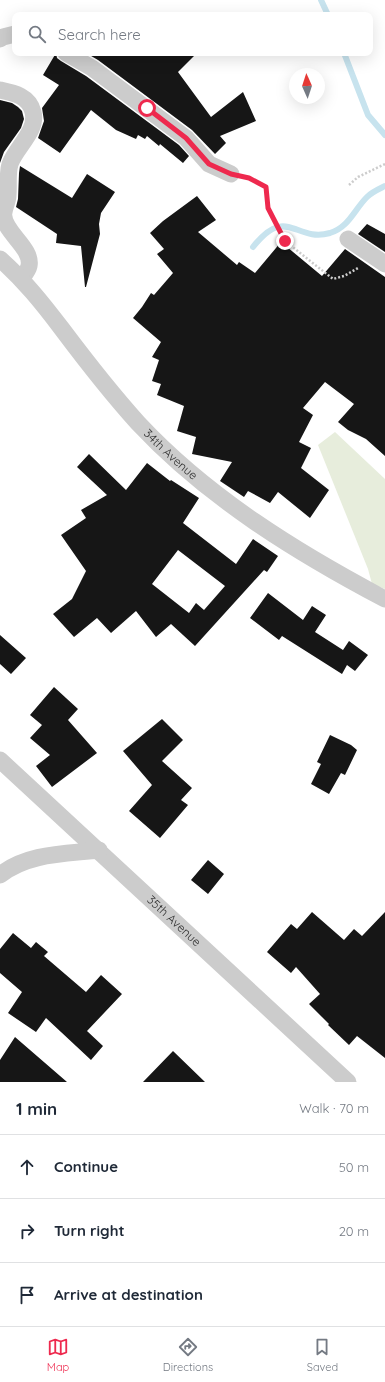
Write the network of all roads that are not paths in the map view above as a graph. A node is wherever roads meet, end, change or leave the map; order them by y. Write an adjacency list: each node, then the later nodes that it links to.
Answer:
1 (12, 35): 2 (street)
2 (0, 38)
3 (71, 56): 5 (street)
4 (0, 90): 9 (street)
5 (231, 174)
6 (348, 239): 8 (street)
7 (0, 259): 9 (street, 34th Avenue)
8 (385, 264)
9 (21, 279): 10 (street, 34th Avenue)
10 (385, 599)
11 (0, 760): 12 (street, 35th Avenue)
12 (98, 850): 13 (street); 14 (street, 35th Avenue)
13 (0, 875)
14 (348, 1082)

